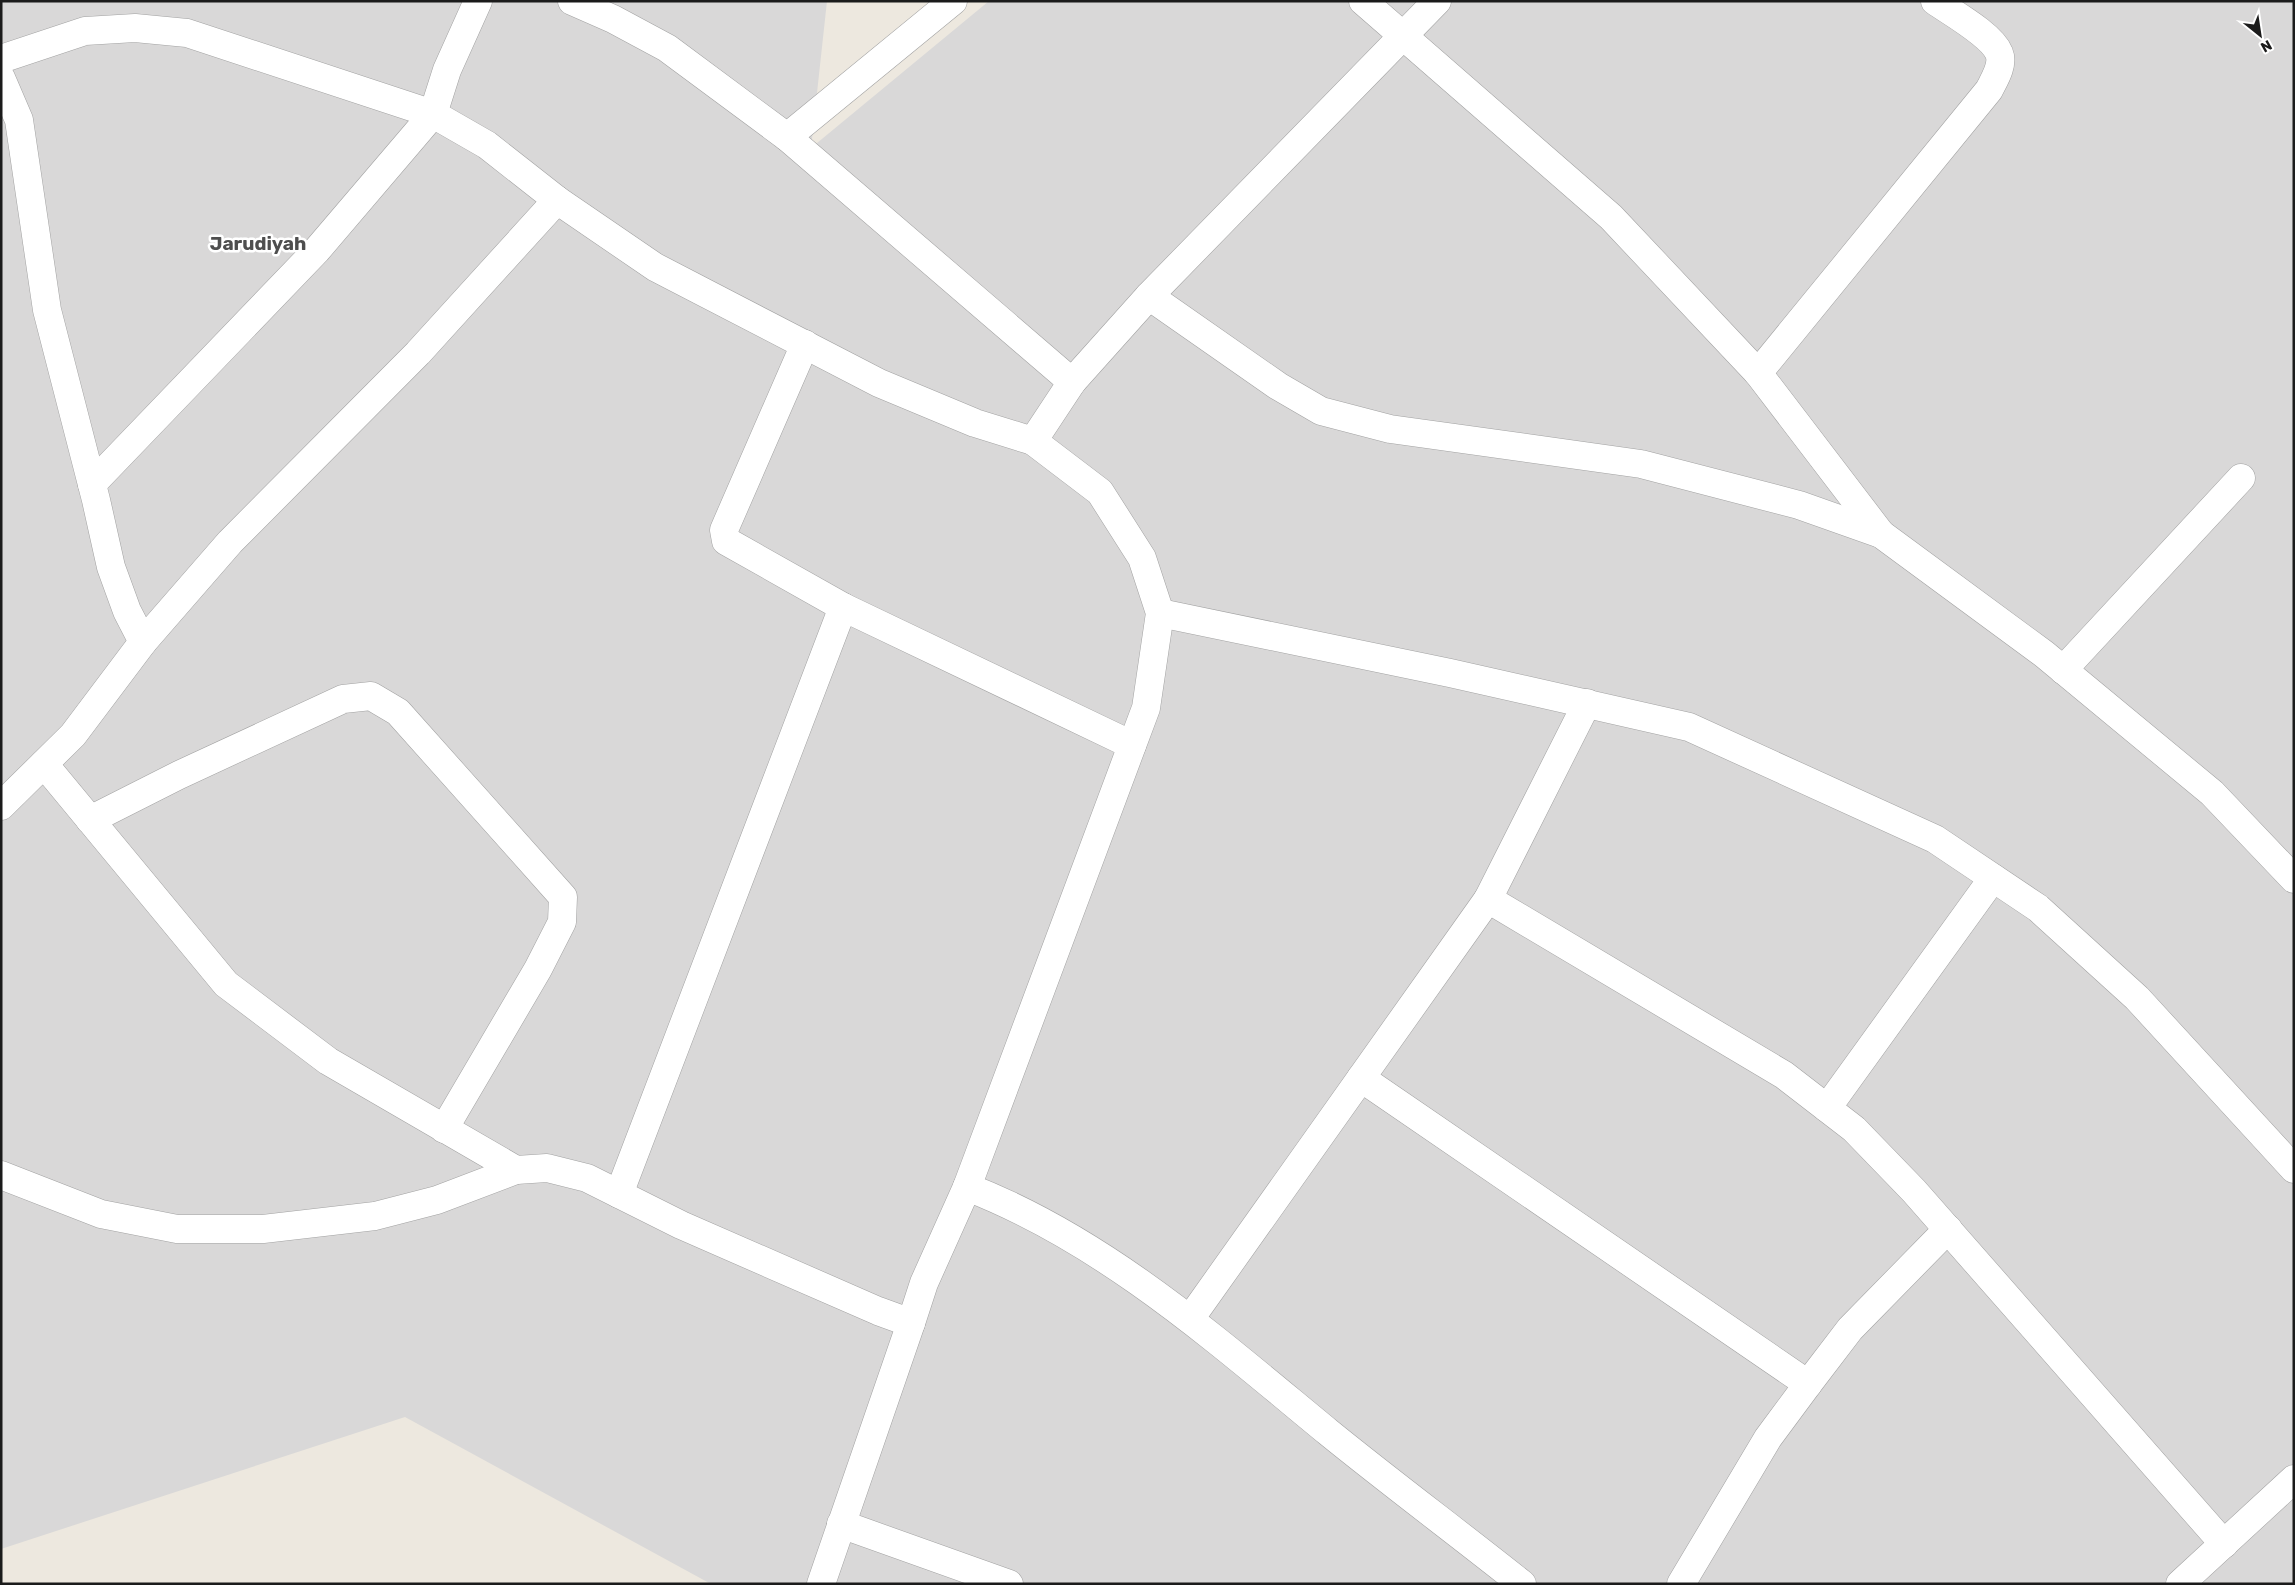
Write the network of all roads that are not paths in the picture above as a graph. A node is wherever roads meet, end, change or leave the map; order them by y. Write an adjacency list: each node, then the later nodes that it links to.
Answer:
1 (478, 1): 10 (street)
2 (572, 1): 11 (street)
3 (953, 1): 11 (street)
4 (1363, 1): 7 (street)
5 (1437, 1): 7 (street)
6 (1935, 1): 15 (street)
7 (1403, 35): 13 (street); 15 (street)
8 (1, 60): 10 (street)
9 (1, 78): 19 (street)
10 (433, 114): 12 (street); 19 (street)
11 (787, 136): 16 (street)
12 (557, 200): 14 (street); 23 (street)
13 (1149, 296): 16 (street); 20 (street)
14 (805, 344): 17 (street); 21 (street)
15 (1758, 373): 20 (street)
16 (1072, 382): 17 (street)
17 (1032, 441): 22 (street)
18 (2241, 478): 24 (street)
19 (92, 484): 23 (street)
20 (1881, 534): 24 (street)
21 (843, 607): 26 (street); 40 (street)
22 (1160, 613): 25 (street); 26 (street)
23 (143, 642): 27 (street)
24 (2063, 670): 31 (street)
25 (1587, 703): 30 (street); 32 (street)
26 (1132, 745): 39 (street)
27 (44, 764): 28 (street); 29 (street)
28 (1, 806)
29 (90, 820): 35 (street); 35 (street)
30 (1993, 878): 34 (street); 37 (street)
31 (2294, 879)
32 (1488, 899): 33 (street); 34 (street)
33 (1362, 1078): 42 (street); 44 (street)
34 (1827, 1108): 41 (street)
35 (444, 1129): 36 (street)
36 (516, 1170): 38 (street); 40 (street)
37 (2294, 1170)
38 (1, 1175)
39 (967, 1187): 42 (street); 43 (street)
40 (619, 1194): 43 (street)
41 (1948, 1229): 44 (street); 47 (street)
42 (1190, 1319): 50 (street)
43 (911, 1322): 46 (street)
44 (1808, 1384): 51 (street)
45 (2294, 1479): 47 (street)
46 (841, 1524): 48 (street); 49 (street)
47 (2224, 1544): 52 (street)
48 (822, 1584)
49 (1009, 1584)
50 (1522, 1584)
51 (1681, 1584)
52 (2180, 1584)

